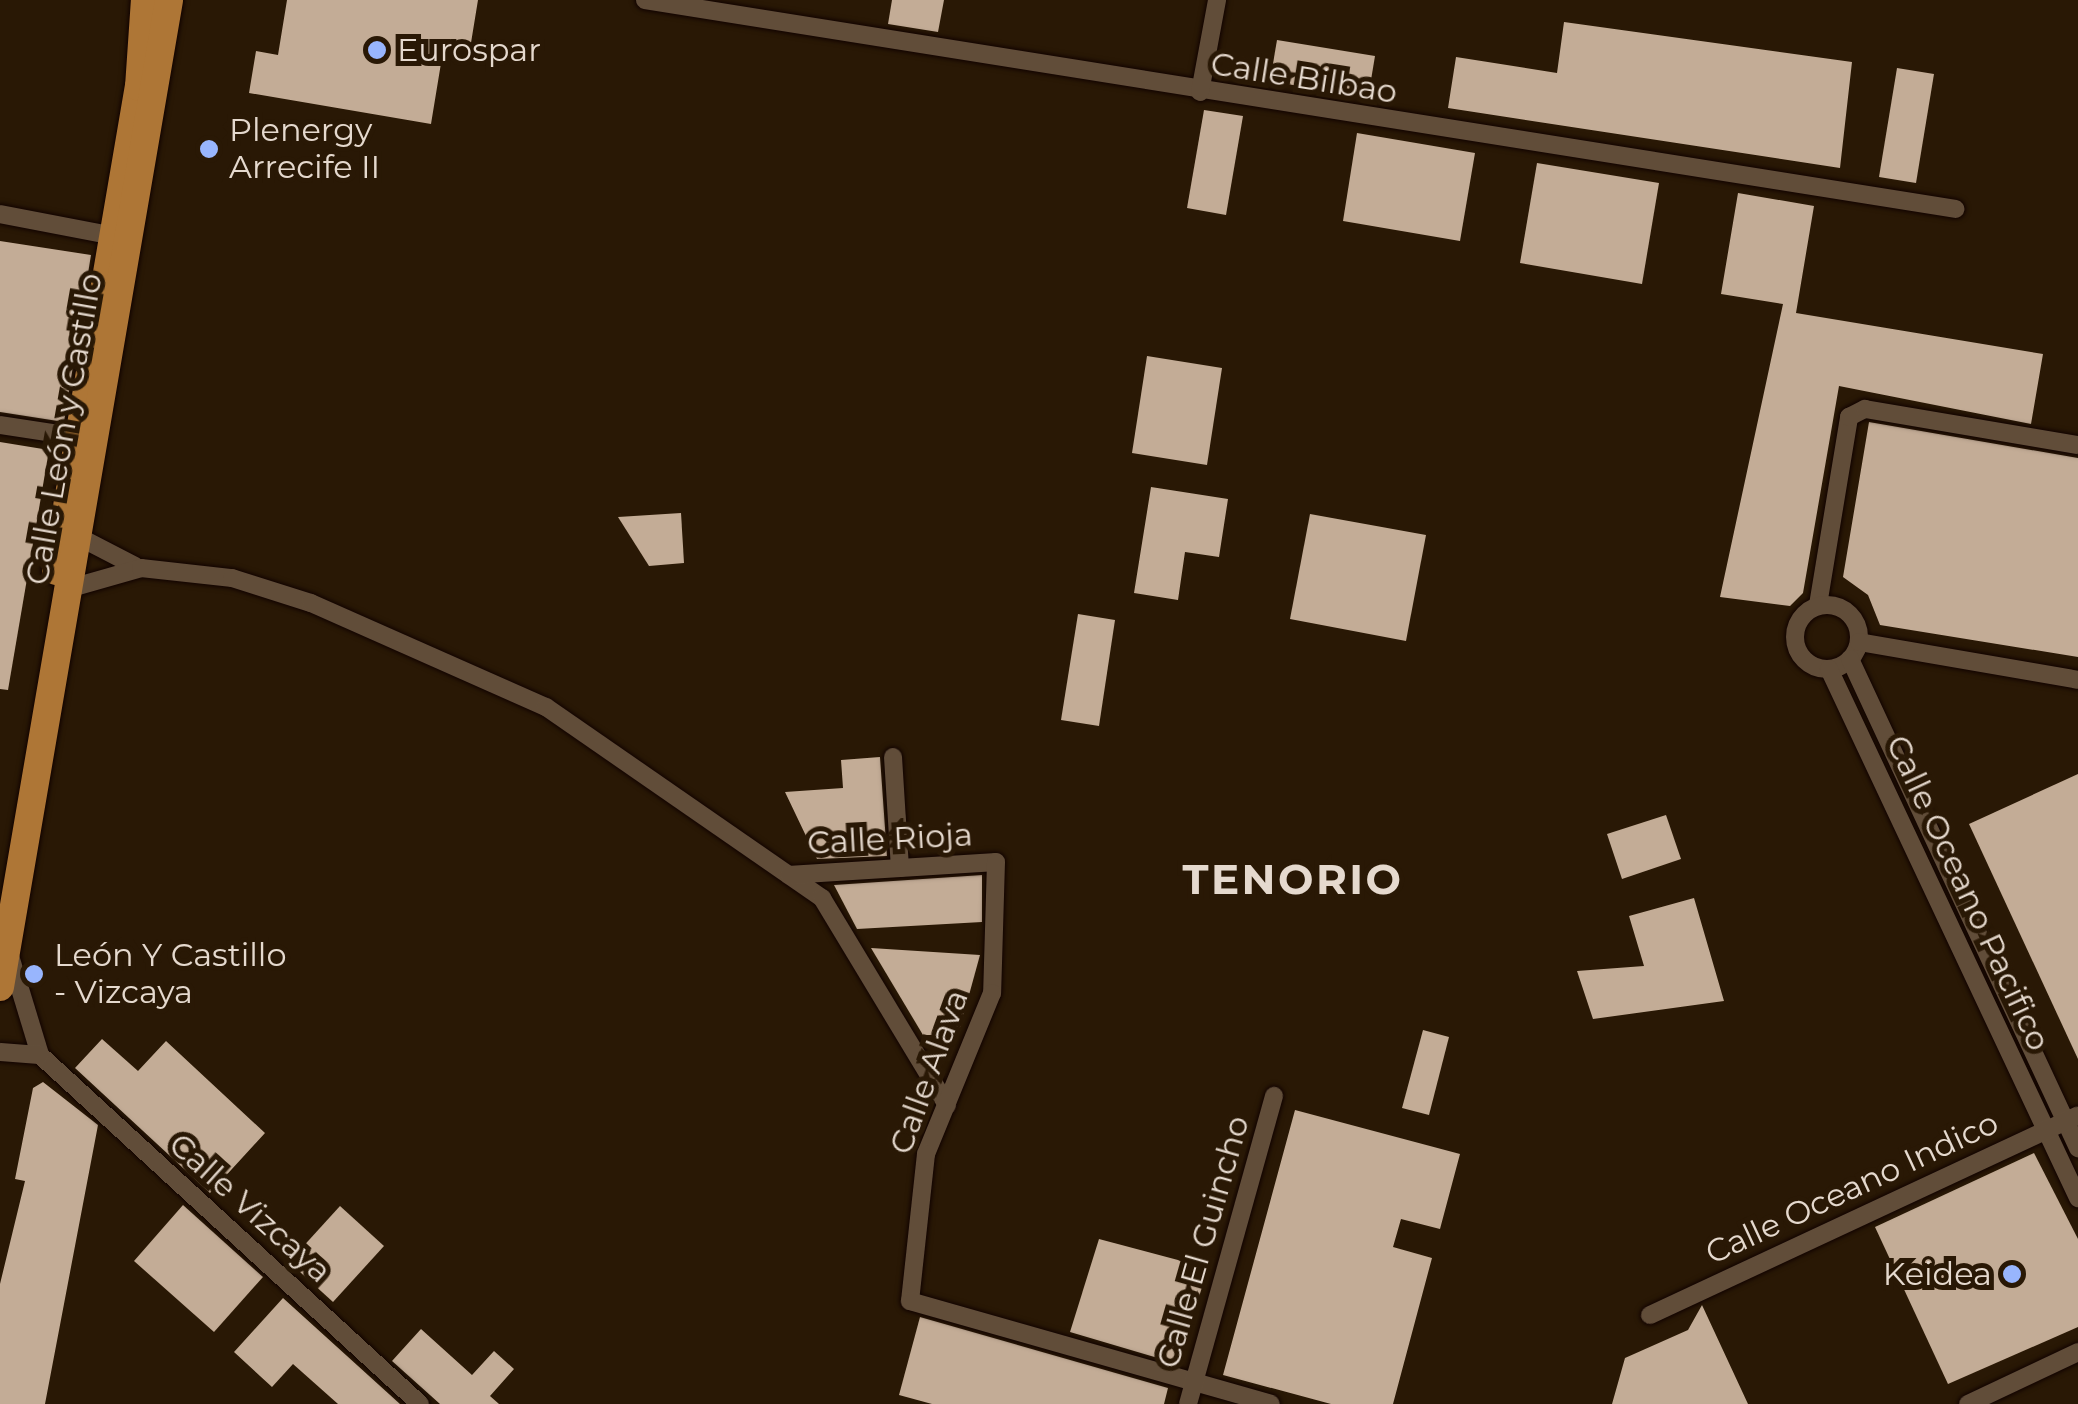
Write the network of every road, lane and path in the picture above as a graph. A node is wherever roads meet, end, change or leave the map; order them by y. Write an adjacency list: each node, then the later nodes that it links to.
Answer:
1 (145, 0): 8 (main road, Calle León y Castillo)
2 (169, 0): 12 (main road, Calle León y Castillo)
3 (645, 0): 5 (street, Calle Bilbao)
4 (1217, 0): 5 (street)
5 (1200, 92): 6 (street, Calle Bilbao)
6 (1956, 209)
7 (0, 214): 8 (street)
8 (114, 236): 10 (main road, Calle León y Castillo)
9 (0, 426): 10 (street)
10 (79, 437): 24 (main road, Calle León y Castillo)
11 (2078, 444): 15 (street)
12 (81, 538): 13 (street); 14 (main road, Calle León y Castillo)
13 (141, 568): 14 (street); 23 (street)
14 (70, 588): 25 (main road, Calle León y Castillo)
15 (1818, 606): 16 (street); 18 (street)
16 (1859, 642): 17 (street); 19 (street)
17 (1850, 660): 18 (street); 32 (street, Calle Oceano Pacifico)
18 (1829, 669): 33 (street, Calle Oceano Pacifico)
19 (2078, 680)
20 (892, 758): 22 (street)
21 (996, 862): 22 (street, Calle Rioja); 31 (street, Calle Alava)
22 (900, 868): 23 (street, Calle Rioja)
23 (788, 875): 31 (street)
24 (0, 892)
25 (7, 947): 26 (main road, Calle León y Castillo); 27 (street)
26 (0, 987)
27 (29, 1020): 28 (street); 29 (street)
28 (7, 1051): 29 (street)
29 (40, 1056): 39 (street, Calle Vizcaya)
30 (1274, 1096): 38 (street, Calle El Guincho)
31 (948, 1105): 38 (street, Calle Alava)
32 (2072, 1118): 33 (street, Calle Oceano Indico); 34 (street, Calle Oceano Pacifico)
33 (2047, 1130): 35 (street, Calle Oceano Pacifico); 36 (street, Calle Oceano Indico)
34 (2078, 1148)
35 (2078, 1198)
36 (1650, 1315)
37 (2078, 1352): 42 (street)
38 (1195, 1382): 40 (street, Calle El Guincho); 41 (street)
39 (420, 1404)
40 (1188, 1404)
41 (1271, 1404)
42 (1968, 1404)

